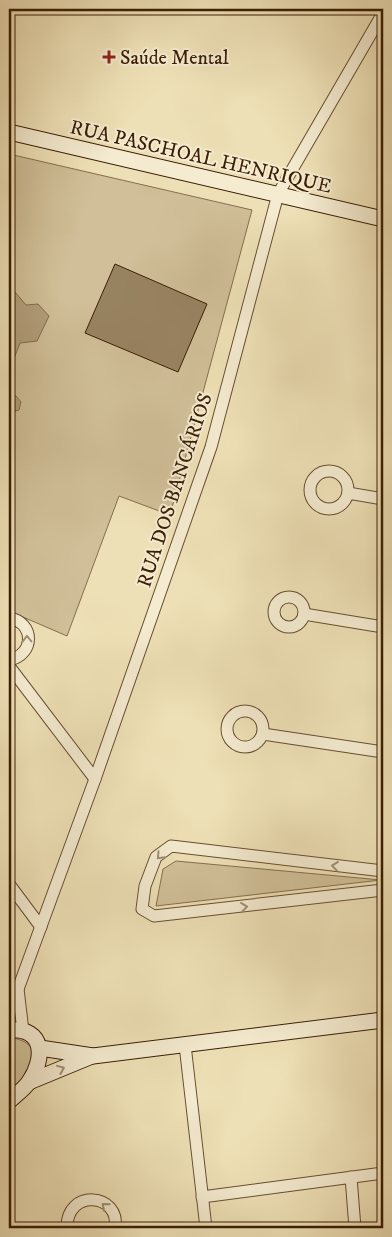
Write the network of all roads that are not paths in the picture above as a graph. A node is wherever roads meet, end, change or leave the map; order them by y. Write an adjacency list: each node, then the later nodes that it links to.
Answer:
1 (383, 13): 3 (street, RUA DOS BANCÁRIOS)
2 (9, 132): 3 (street, RUA PASCHOAL HENRIQUE)
3 (278, 194): 4 (street, RUA PASCHOAL HENRIQUE); 14 (street, RUA DOS BANCÁRIOS)
4 (383, 219)
5 (348, 493): 6 (street)
6 (383, 499)
7 (304, 614): 9 (street)
8 (9, 618): 10 (street, one-way to 8)
9 (383, 627)
10 (9, 660)
11 (9, 666): 14 (street)
12 (263, 734): 13 (street)
13 (383, 752)
14 (95, 779): 18 (street, RUA DOS BANCÁRIOS)
15 (383, 871): 17 (street, one-way to 17)
16 (9, 884): 18 (street)
17 (383, 890)
18 (41, 926): 19 (street, RUA DOS BANCÁRIOS)
19 (18, 989): 20 (street, RUA DOS BANCÁRIOS); 22 (street, RUA DOS BANCÁRIOS)
20 (9, 1006)
21 (383, 1020): 23 (street)
22 (16, 1030): 24 (street)
23 (185, 1046): 25 (street); 30 (street)
24 (40, 1048): 25 (street); 26 (street)
25 (93, 1056): 26 (street, one-way to 25)
26 (29, 1082): 27 (street)
27 (9, 1101)
28 (383, 1173): 29 (street)
29 (351, 1177): 30 (street); 34 (street)
30 (202, 1197): 33 (street)
31 (67, 1228): 32 (street, one-way to 31)
32 (115, 1228)
33 (206, 1228)
34 (355, 1228)

